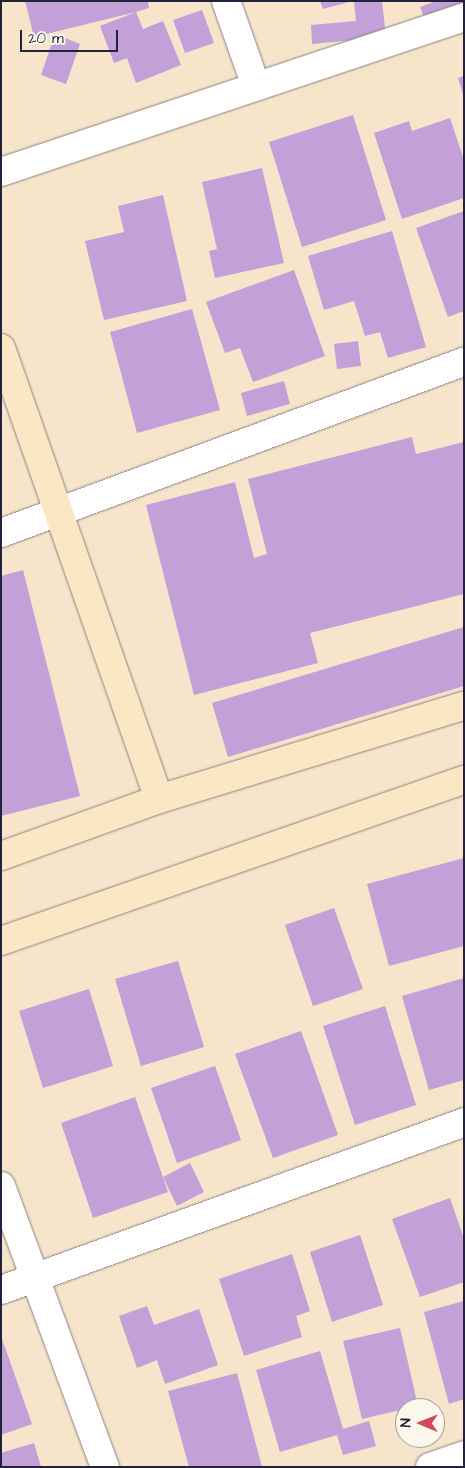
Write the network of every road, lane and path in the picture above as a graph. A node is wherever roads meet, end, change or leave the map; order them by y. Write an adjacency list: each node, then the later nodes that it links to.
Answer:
1 (226, 1): 3 (street)
2 (464, 17): 3 (street)
3 (256, 86): 4 (street)
4 (1, 172)
5 (1, 348): 7 (street)
6 (464, 362): 7 (street)
7 (56, 512): 8 (street); 11 (street)
8 (1, 533)
9 (464, 706): 11 (street)
10 (464, 780): 13 (street)
11 (159, 799): 12 (street)
12 (1, 856)
13 (1, 942)
14 (464, 1122): 16 (street)
15 (1, 1186): 16 (street)
16 (35, 1278): 17 (street); 19 (street)
17 (1, 1290)
18 (464, 1455): 20 (street)
19 (105, 1467)
20 (430, 1467)

